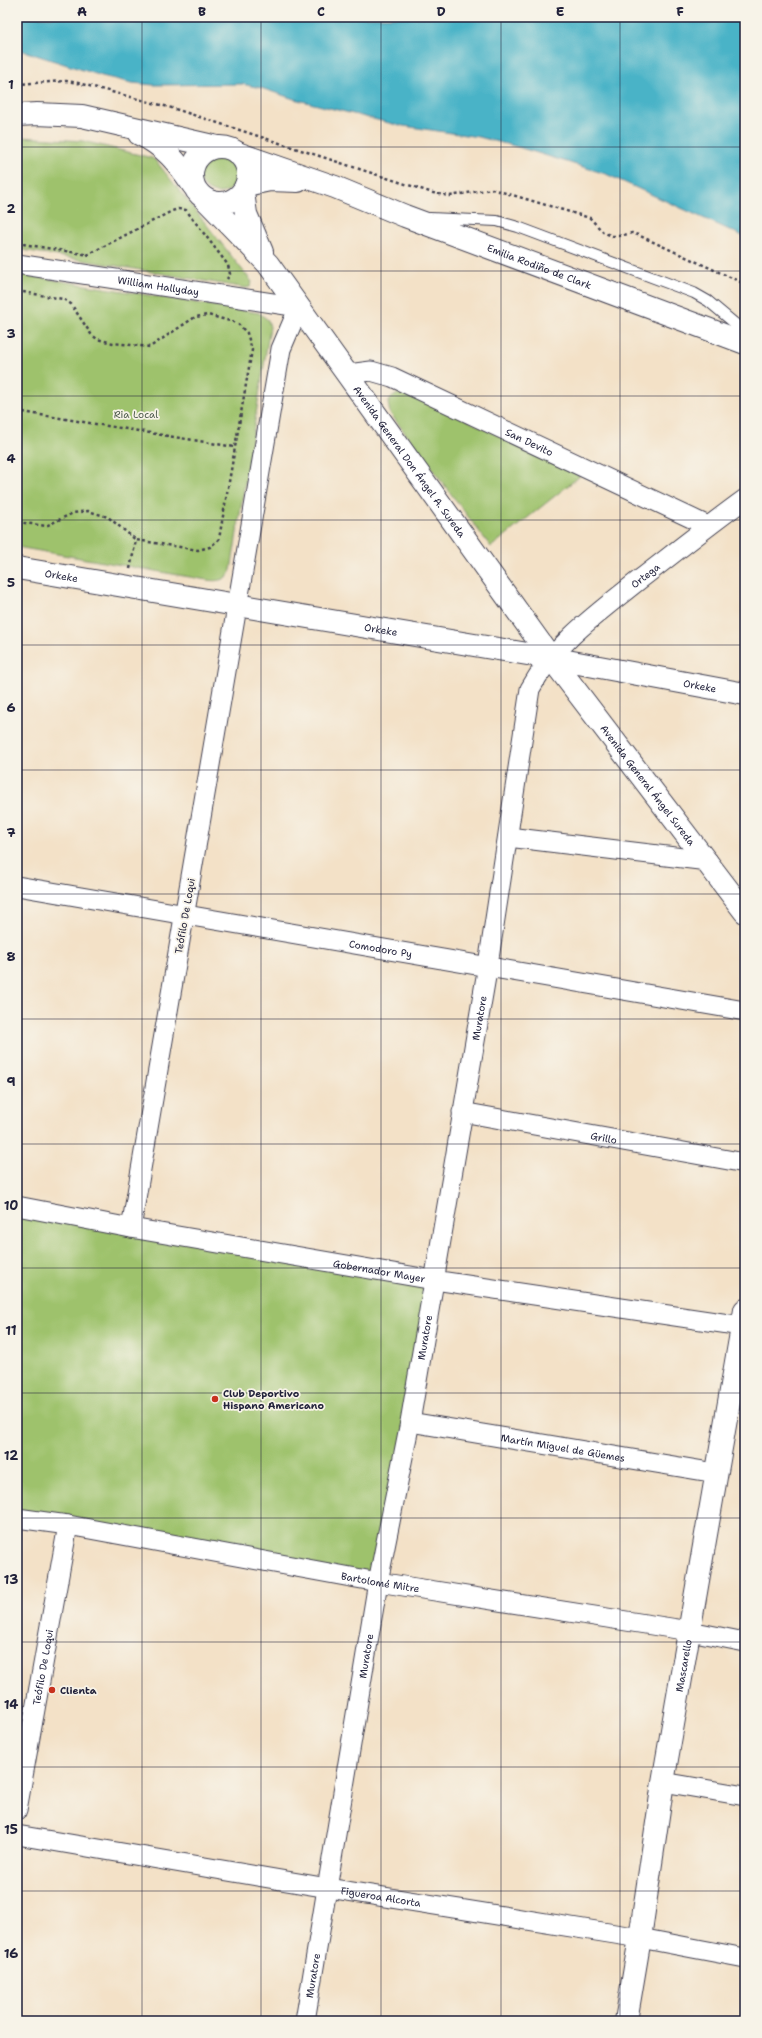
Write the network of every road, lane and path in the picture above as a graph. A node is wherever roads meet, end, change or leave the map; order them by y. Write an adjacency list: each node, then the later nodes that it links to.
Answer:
1 (17, 84): 13 (path)
2 (17, 115): 3 (main road)
3 (117, 123): 4 (main road, Emilia Rodiño de Clark); 7 (main road, Avenida General Don Ángel A. Sureda)
4 (227, 150): 5 (main road, Emilia Rodiño de Clark); 6 (main road); 7 (main road)
5 (334, 187): 6 (main road, Emilia Rodiño de Clark); 8 (main road, Emilia Rodiño de Clark)
6 (245, 188): 7 (main road); 11 (main road, Avenida General Don Ángel A. Sureda)
7 (199, 192): 11 (main road, Avenida General Don Ángel A. Sureda)
8 (405, 216): 16 (lane); 17 (main road, Emilia Rodiño de Clark)
9 (87, 255): 12 (path)
10 (17, 264): 15 (street, William Hallyday)
11 (268, 264): 15 (main road, Avenida General Don Ángel A. Sureda)
12 (227, 279)
13 (745, 284)
14 (17, 291): 20 (path)
15 (299, 307): 18 (main road, Avenida General Don Ángel A. Sureda); 27 (street, Teófilo De Loqui)
16 (745, 332)
17 (745, 343)
18 (348, 374): 23 (street, San Devito); 28 (main road, Avenida General Don Ángel A. Sureda)
19 (17, 411): 20 (path)
20 (235, 447): 24 (path)
21 (745, 499): 23 (street, Ortega)
22 (17, 522): 24 (path)
23 (708, 526): 28 (street, Ortega)
24 (136, 540): 26 (path)
25 (17, 568): 26 (main road, Orkeke)
26 (127, 586): 27 (main road, Orkeke)
27 (236, 604): 28 (main road, Orkeke); 34 (street, Teófilo De Loqui)
28 (551, 658): 29 (main road, Orkeke); 30 (street, Muratore); 31 (main road, Avenida General Ángel Sureda)
29 (745, 694)
30 (508, 837): 31 (street); 35 (street, Muratore)
31 (708, 862): 33 (main road, Avenida General Ángel Sureda)
32 (17, 886): 34 (street, Comodoro Py)
33 (745, 912)
34 (185, 913): 35 (street, Comodoro Py); 40 (street, Teófilo De Loqui)
35 (488, 965): 36 (street, Comodoro Py); 37 (street, Muratore)
36 (745, 1010)
37 (462, 1112): 38 (street, Grillo); 41 (street, Muratore)
38 (745, 1163)
39 (17, 1206): 40 (street, Gobernador Mayer)
40 (131, 1228): 41 (street, Gobernador Mayer)
41 (434, 1280): 42 (street, Gobernador Mayer); 43 (street, Muratore)
42 (744, 1318): 44 (main road, Mascarello)
43 (410, 1422): 44 (street, Martín Miguel de Güemes); 47 (street, Muratore)
44 (716, 1473): 48 (main road, Mascarello)
45 (17, 1518): 46 (street, Bartolomé Mitre)
46 (68, 1525): 47 (street, Bartolomé Mitre); 52 (street, Teófilo De Loqui)
47 (378, 1582): 48 (street, Bartolomé Mitre); 54 (street, Muratore)
48 (690, 1631): 49 (street, Bartolomé Mitre); 50 (main road, Mascarello)
49 (745, 1642)
50 (663, 1782): 51 (street); 55 (main road, Mascarello)
51 (745, 1796)
52 (17, 1810)
53 (17, 1835): 54 (street, Figueroa Alcorta)
54 (328, 1888): 55 (street, Figueroa Alcorta); 57 (street, Muratore)
55 (640, 1938): 56 (street, Figueroa Alcorta); 58 (main road, Mascarello)
56 (745, 1958)
57 (305, 2021)
58 (626, 2021)

